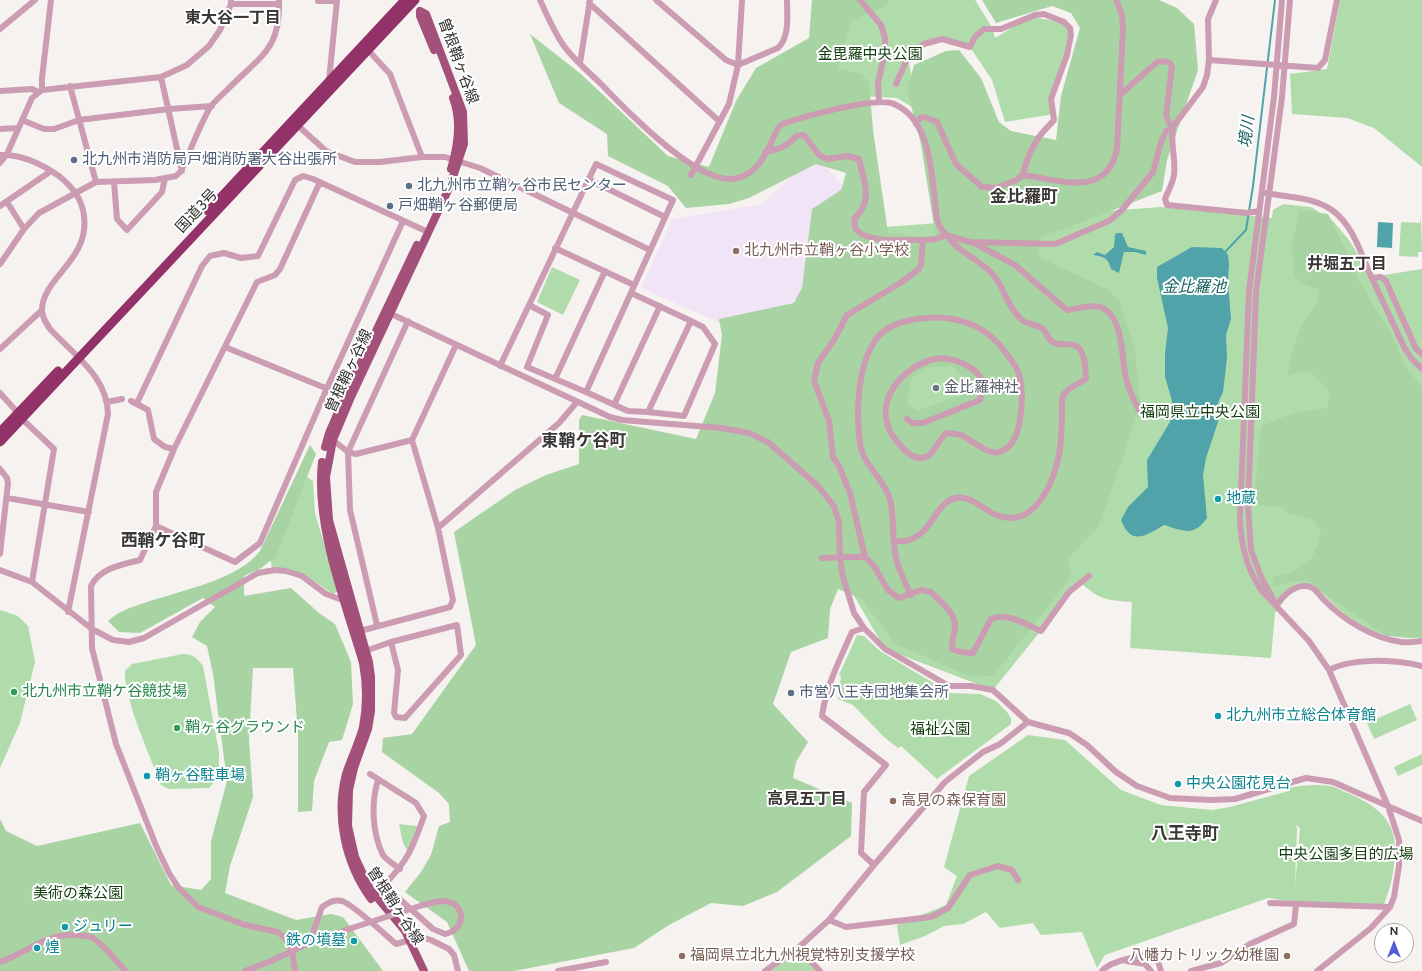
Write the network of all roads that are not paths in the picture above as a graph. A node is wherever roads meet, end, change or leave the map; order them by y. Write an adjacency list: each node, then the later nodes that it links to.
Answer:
1 (35, 0): 21 (street)
2 (52, 0): 33 (street)
3 (337, 0): 15 (street); 29 (street)
4 (416, 0): 19 (highway, 国道3号); 20 (street)
5 (540, 0): 24 (street)
6 (656, 0): 25 (street)
7 (742, 0): 25 (street)
8 (787, 0): 25 (street)
9 (860, 0): 35 (street)
10 (1116, 0): 34 (street)
11 (1216, 0): 23 (street)
12 (1282, 0): 26 (street)
13 (1290, 0): 27 (street)
14 (1337, 0): 27 (street)
15 (318, 1)
16 (590, 1): 24 (street); 40 (street)
17 (231, 2): 18 (street); 28 (street)
18 (279, 2): 36 (street)
19 (406, 3): 22 (highway, 国道3号); 29 (highway, 国道3号)
20 (420, 11): 50 (main road, 曽根鞘ヶ谷線)
21 (0, 29)
22 (368, 50): 41 (highway, 国道3号); 49 (street)
23 (1208, 60): 26 (street); 43 (street)
24 (580, 63): 52 (street)
25 (738, 66): 40 (street)
26 (1277, 66): 27 (street); 62 (street)
27 (1285, 66): 64 (street)
28 (161, 77): 31 (street); 37 (street)
29 (329, 81): 41 (highway, 国道3号)
30 (896, 84): 56 (street)
31 (70, 86): 33 (street); 39 (street)
32 (0, 91): 33 (street)
33 (40, 91): 38 (street)
34 (1121, 94): 43 (street); 56 (street)
35 (879, 102): 42 (street); 46 (street)
36 (212, 106): 37 (street); 54 (street)
37 (169, 108): 39 (street); 54 (street)
38 (22, 120): 39 (street); 44 (street)
39 (79, 120): 59 (street)
40 (719, 121): 52 (street)
41 (295, 122): 49 (street); 93 (highway, 国道3号)
42 (916, 124): 56 (street); 73 (street)
43 (1173, 127): 67 (street); 75 (street)
44 (18, 128): 45 (street); 47 (street)
45 (0, 129)
46 (765, 152): 52 (street); 74 (street)
47 (7, 154): 48 (street); 51 (street); 53 (street)
48 (0, 155)
49 (422, 157): 50 (street)
50 (457, 160): 68 (street); 72 (main road, 曽根鞘ヶ谷線)
51 (0, 163)
52 (694, 166): 55 (street)
53 (51, 171): 63 (street); 65 (street)
54 (182, 171): 57 (street)
55 (691, 175)
56 (1024, 175)
57 (165, 178): 60 (street); 60 (street)
58 (588, 179): 68 (street); 69 (street); 69 (street)
59 (96, 182): 60 (street); 63 (street)
60 (114, 182)
61 (320, 182): 70 (street); 90 (street); 113 (street)
62 (1261, 193): 64 (street); 67 (street)
63 (77, 194): 71 (street); 85 (street)
64 (1269, 194): 80 (street); 130 (street)
65 (7, 202): 66 (street); 71 (street)
66 (0, 206)
67 (1259, 211): 130 (street)
68 (572, 212): 76 (street); 77 (street)
69 (665, 217): 77 (street)
70 (403, 221): 72 (street); 97 (street)
71 (24, 229): 78 (street)
72 (426, 231): 86 (main road, 曽根鞘ヶ谷線)
73 (946, 235): 74 (street); 75 (street); 121 (street)
74 (923, 240): 123 (street)
75 (970, 242): 105 (street)
76 (555, 248): 79 (street); 83 (street)
77 (650, 250): 81 (street)
78 (0, 264)
79 (605, 271): 81 (street); 96 (street)
80 (1372, 278): 92 (street); 95 (street)
81 (634, 285): 82 (street)
82 (631, 293): 84 (street); 98 (street)
83 (529, 305): 94 (street); 96 (street)
84 (660, 306): 88 (street); 104 (street)
85 (42, 310): 91 (street); 93 (street)
86 (388, 312): 87 (street); 100 (main road, 曽根鞘ヶ谷線); 110 (main road, 曽根鞘ヶ谷線)
87 (408, 321): 89 (street); 114 (street)
88 (691, 321): 106 (street); 106 (street)
89 (456, 345): 94 (street); 111 (street)
90 (225, 347): 97 (street); 113 (street)
91 (0, 349)
92 (1422, 354)
93 (76, 356): 102 (street); 107 (highway, 国道3号)
94 (500, 366): 103 (street)
95 (1422, 368)
96 (555, 379): 98 (street)
97 (327, 388): 100 (street); 119 (street)
98 (586, 392): 104 (street)
99 (0, 393): 107 (street)
100 (345, 396): 129 (main road, 曽根鞘ヶ谷線)
101 (122, 399): 102 (street)
102 (107, 402): 118 (street)
103 (577, 402): 120 (street); 133 (street)
104 (614, 405): 106 (street)
105 (1139, 410)
106 (648, 412)
107 (20, 416): 109 (highway, 国道3号); 112 (highway, 国道3号); 117 (street)
108 (907, 419): 121 (street)
109 (0, 432)
110 (333, 440): 114 (street); 135 (main road, 曽根鞘ヶ谷線)
111 (412, 440): 114 (street); 120 (street)
112 (0, 442)
113 (174, 449): 119 (street)
114 (348, 452): 132 (street)
115 (0, 469): 116 (street)
116 (8, 498): 117 (street); 122 (street)
117 (46, 505): 118 (street); 127 (street)
118 (89, 512): 131 (street)
119 (156, 526): 134 (street)
120 (438, 528): 132 (street)
121 (894, 542): 128 (street)
122 (0, 554)
123 (865, 557): 124 (street, bridge); 128 (street)
124 (822, 558)
125 (0, 570): 127 (street)
126 (1089, 576): 128 (street)
127 (32, 582): 131 (street)
128 (911, 595)
129 (345, 602): 134 (street); 155 (main road, 曽根鞘ヶ谷線)
130 (1276, 606): 136 (street); 140 (street)
131 (68, 612): 134 (street)
132 (378, 625): 135 (street)
133 (864, 628): 141 (street); 146 (street)
134 (92, 629): 163 (street)
135 (360, 631): 138 (main road, 曽根鞘ヶ谷線)
136 (1422, 641)
137 (391, 642): 137 (street); 138 (street)
138 (365, 651): 148 (main road, 曽根鞘ヶ谷線)
139 (1422, 666): 140 (street)
140 (1329, 670): 144 (street)
141 (1028, 722): 144 (street); 146 (street)
142 (370, 774): 143 (street)
143 (378, 780): 147 (street); 147 (street)
144 (1388, 806): 145 (street); 153 (street)
145 (1422, 821)
146 (874, 865): 154 (street)
147 (400, 869): 150 (street)
148 (362, 873): 150 (street); 155 (main road, 曽根鞘ヶ谷線)
149 (1018, 880): 154 (street)
150 (384, 885): 156 (street, bridge)
151 (1270, 904): 152 (street)
152 (1296, 905): 153 (street); 173 (street)
153 (1390, 907): 174 (street)
154 (829, 920): 157 (street)
155 (407, 941): 156 (street); 164 (main road, 曽根鞘ヶ谷線); 165 (main road, 曽根鞘ヶ谷線); 166 (street)
156 (310, 943): 162 (street, bridge)
157 (798, 948): 168 (street); 169 (street)
158 (1122, 961): 170 (street); 171 (street); 172 (street)
159 (0, 962): 161 (street)
160 (606, 962): 167 (street)
161 (126, 971)
162 (245, 971)
163 (296, 971)
164 (418, 971)
165 (424, 971)
166 (458, 971)
167 (558, 971)
168 (765, 971)
169 (820, 971)
170 (1102, 971)
171 (1151, 971)
172 (1161, 971)
173 (1191, 971)
174 (1317, 971)

